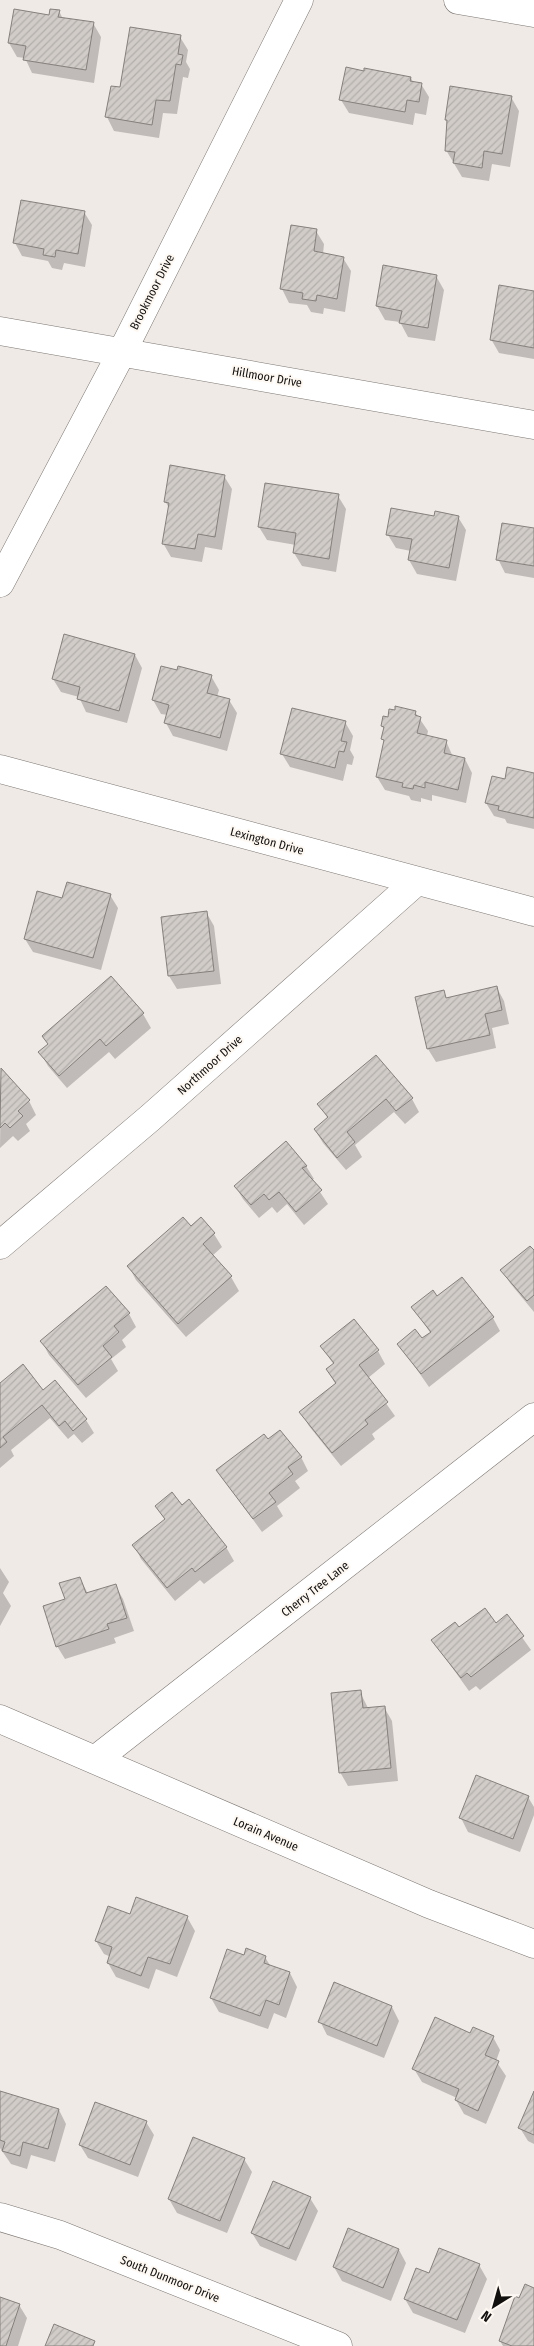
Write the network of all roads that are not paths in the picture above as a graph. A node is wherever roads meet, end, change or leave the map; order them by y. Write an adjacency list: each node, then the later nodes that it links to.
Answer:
1 (299, 0): 5 (street, Brookmoor Drive)
2 (458, 0): 3 (street)
3 (534, 13)
4 (0, 331): 5 (street, Hillmoor Drive)
5 (122, 352): 6 (street, Hillmoor Drive); 7 (street, Brookmoor Drive)
6 (534, 424)
7 (0, 583)
8 (0, 769): 9 (street, Lexington Drive)
9 (417, 881): 10 (street, Lexington Drive); 11 (street, Northmoor Drive)
10 (534, 912)
11 (0, 1245)
12 (534, 1417): 14 (street, Cherry Tree Lane)
13 (0, 1719): 14 (street, Lorain Avenue)
14 (96, 1760): 15 (street, Lorain Avenue)
15 (534, 1944)
16 (0, 2217): 17 (street, South Dunmoor Drive)
17 (338, 2346)

